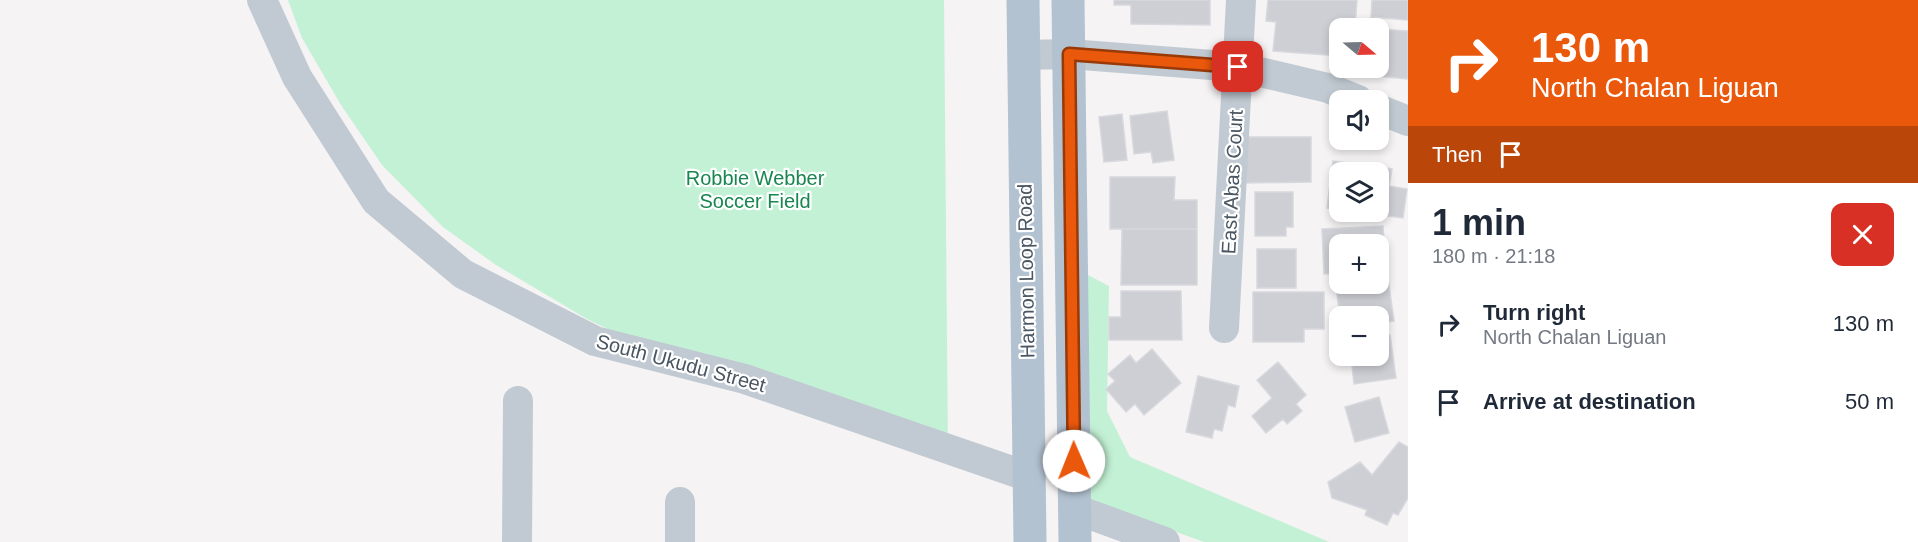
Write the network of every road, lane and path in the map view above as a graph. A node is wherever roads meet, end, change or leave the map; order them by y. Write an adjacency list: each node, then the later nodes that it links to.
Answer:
1 (262, 0): 13 (street, South Ukudu Street)
2 (1023, 0): 6 (main road, Harmon Loop Road)
3 (1068, 0): 5 (main road)
4 (1241, 0): 7 (street, East Abas Court)
5 (1069, 54): 6 (street); 7 (street); 15 (main road)
6 (1024, 55): 13 (main road, Harmon Loop Road)
7 (1238, 67): 8 (street); 11 (street, East Abas Court)
8 (1333, 90)
9 (1389, 113): 10 (street)
10 (1408, 121)
11 (1224, 328)
12 (518, 401): 16 (street)
13 (1029, 477): 18 (main road, Harmon Loop Road)
14 (680, 502): 17 (street)
15 (1075, 509): 19 (main road); 20 (street)
16 (517, 542)
17 (680, 542)
18 (1030, 542)
19 (1075, 542)
20 (1165, 542)

